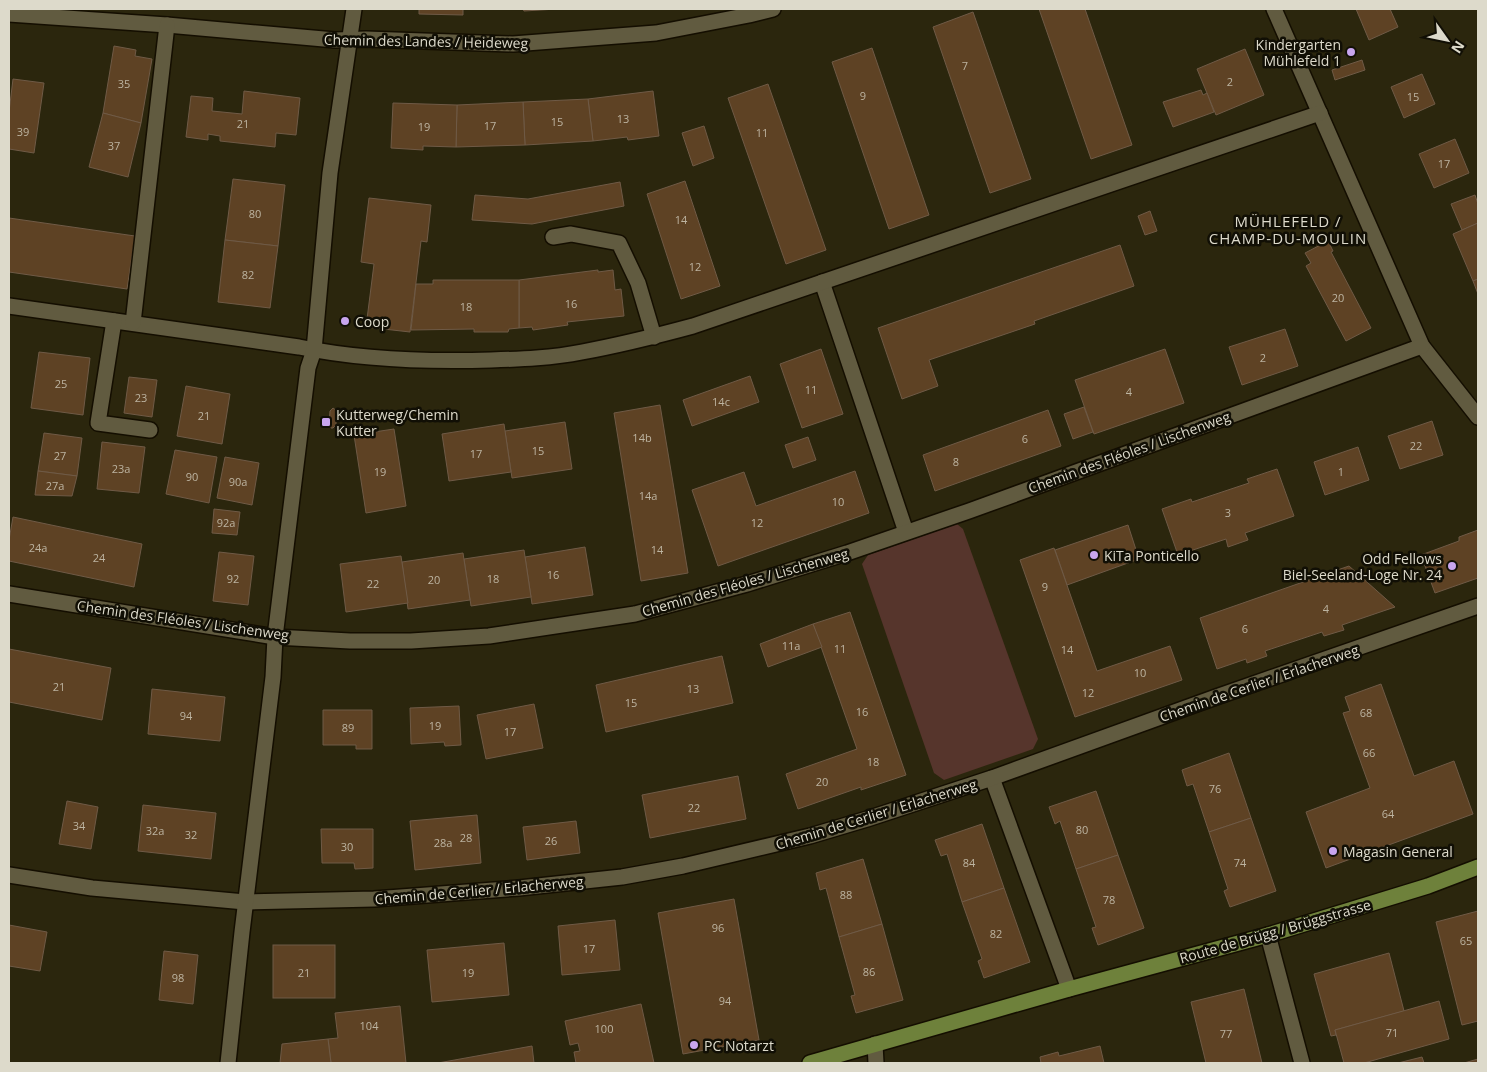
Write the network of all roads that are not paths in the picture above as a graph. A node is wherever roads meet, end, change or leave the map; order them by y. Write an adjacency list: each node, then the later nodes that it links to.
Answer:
1 (354, 9): 6 (street)
2 (773, 9): 6 (street, Chemin des Landes / Heideweg)
3 (1274, 9): 7 (street)
4 (9, 14): 5 (street, Chemin des Landes / Heideweg)
5 (167, 25): 6 (street, Chemin des Landes / Heideweg); 12 (street)
6 (349, 40): 15 (street)
7 (1320, 113): 9 (street); 14 (street)
8 (553, 237): 13 (street)
9 (822, 282): 13 (street); 18 (street)
10 (9, 307): 11 (street)
11 (114, 321): 12 (street); 17 (street)
12 (133, 323): 15 (street)
13 (654, 337): 15 (street)
14 (1422, 346): 16 (street); 18 (street, Chemin des Fléoles / Lischenweg)
15 (314, 350): 21 (street)
16 (1478, 417)
17 (150, 430)
18 (906, 532): 21 (street, Chemin des Fléoles / Lischenweg)
19 (9, 594): 21 (street, Chemin des Fléoles / Lischenweg)
20 (1478, 606): 22 (street, Chemin de Cerlier / Erlacherweg)
21 (275, 637): 25 (street)
22 (992, 778): 25 (street, Chemin de Cerlier / Erlacherweg); 27 (street)
23 (1478, 867): 26 (main road, Route de Brügg / Brüggstrasse)
24 (9, 875): 25 (street, Chemin de Cerlier / Erlacherweg)
25 (245, 902): 29 (street)
26 (1268, 935): 27 (main road, Route de Brügg / Brüggstrasse); 32 (street)
27 (1069, 989): 28 (main road, Route de Brügg / Brüggstrasse)
28 (875, 1044): 30 (main road, Route de Brügg / Brüggstrasse); 31 (street)
29 (228, 1063)
30 (810, 1063)
31 (876, 1063)
32 (1302, 1063)

